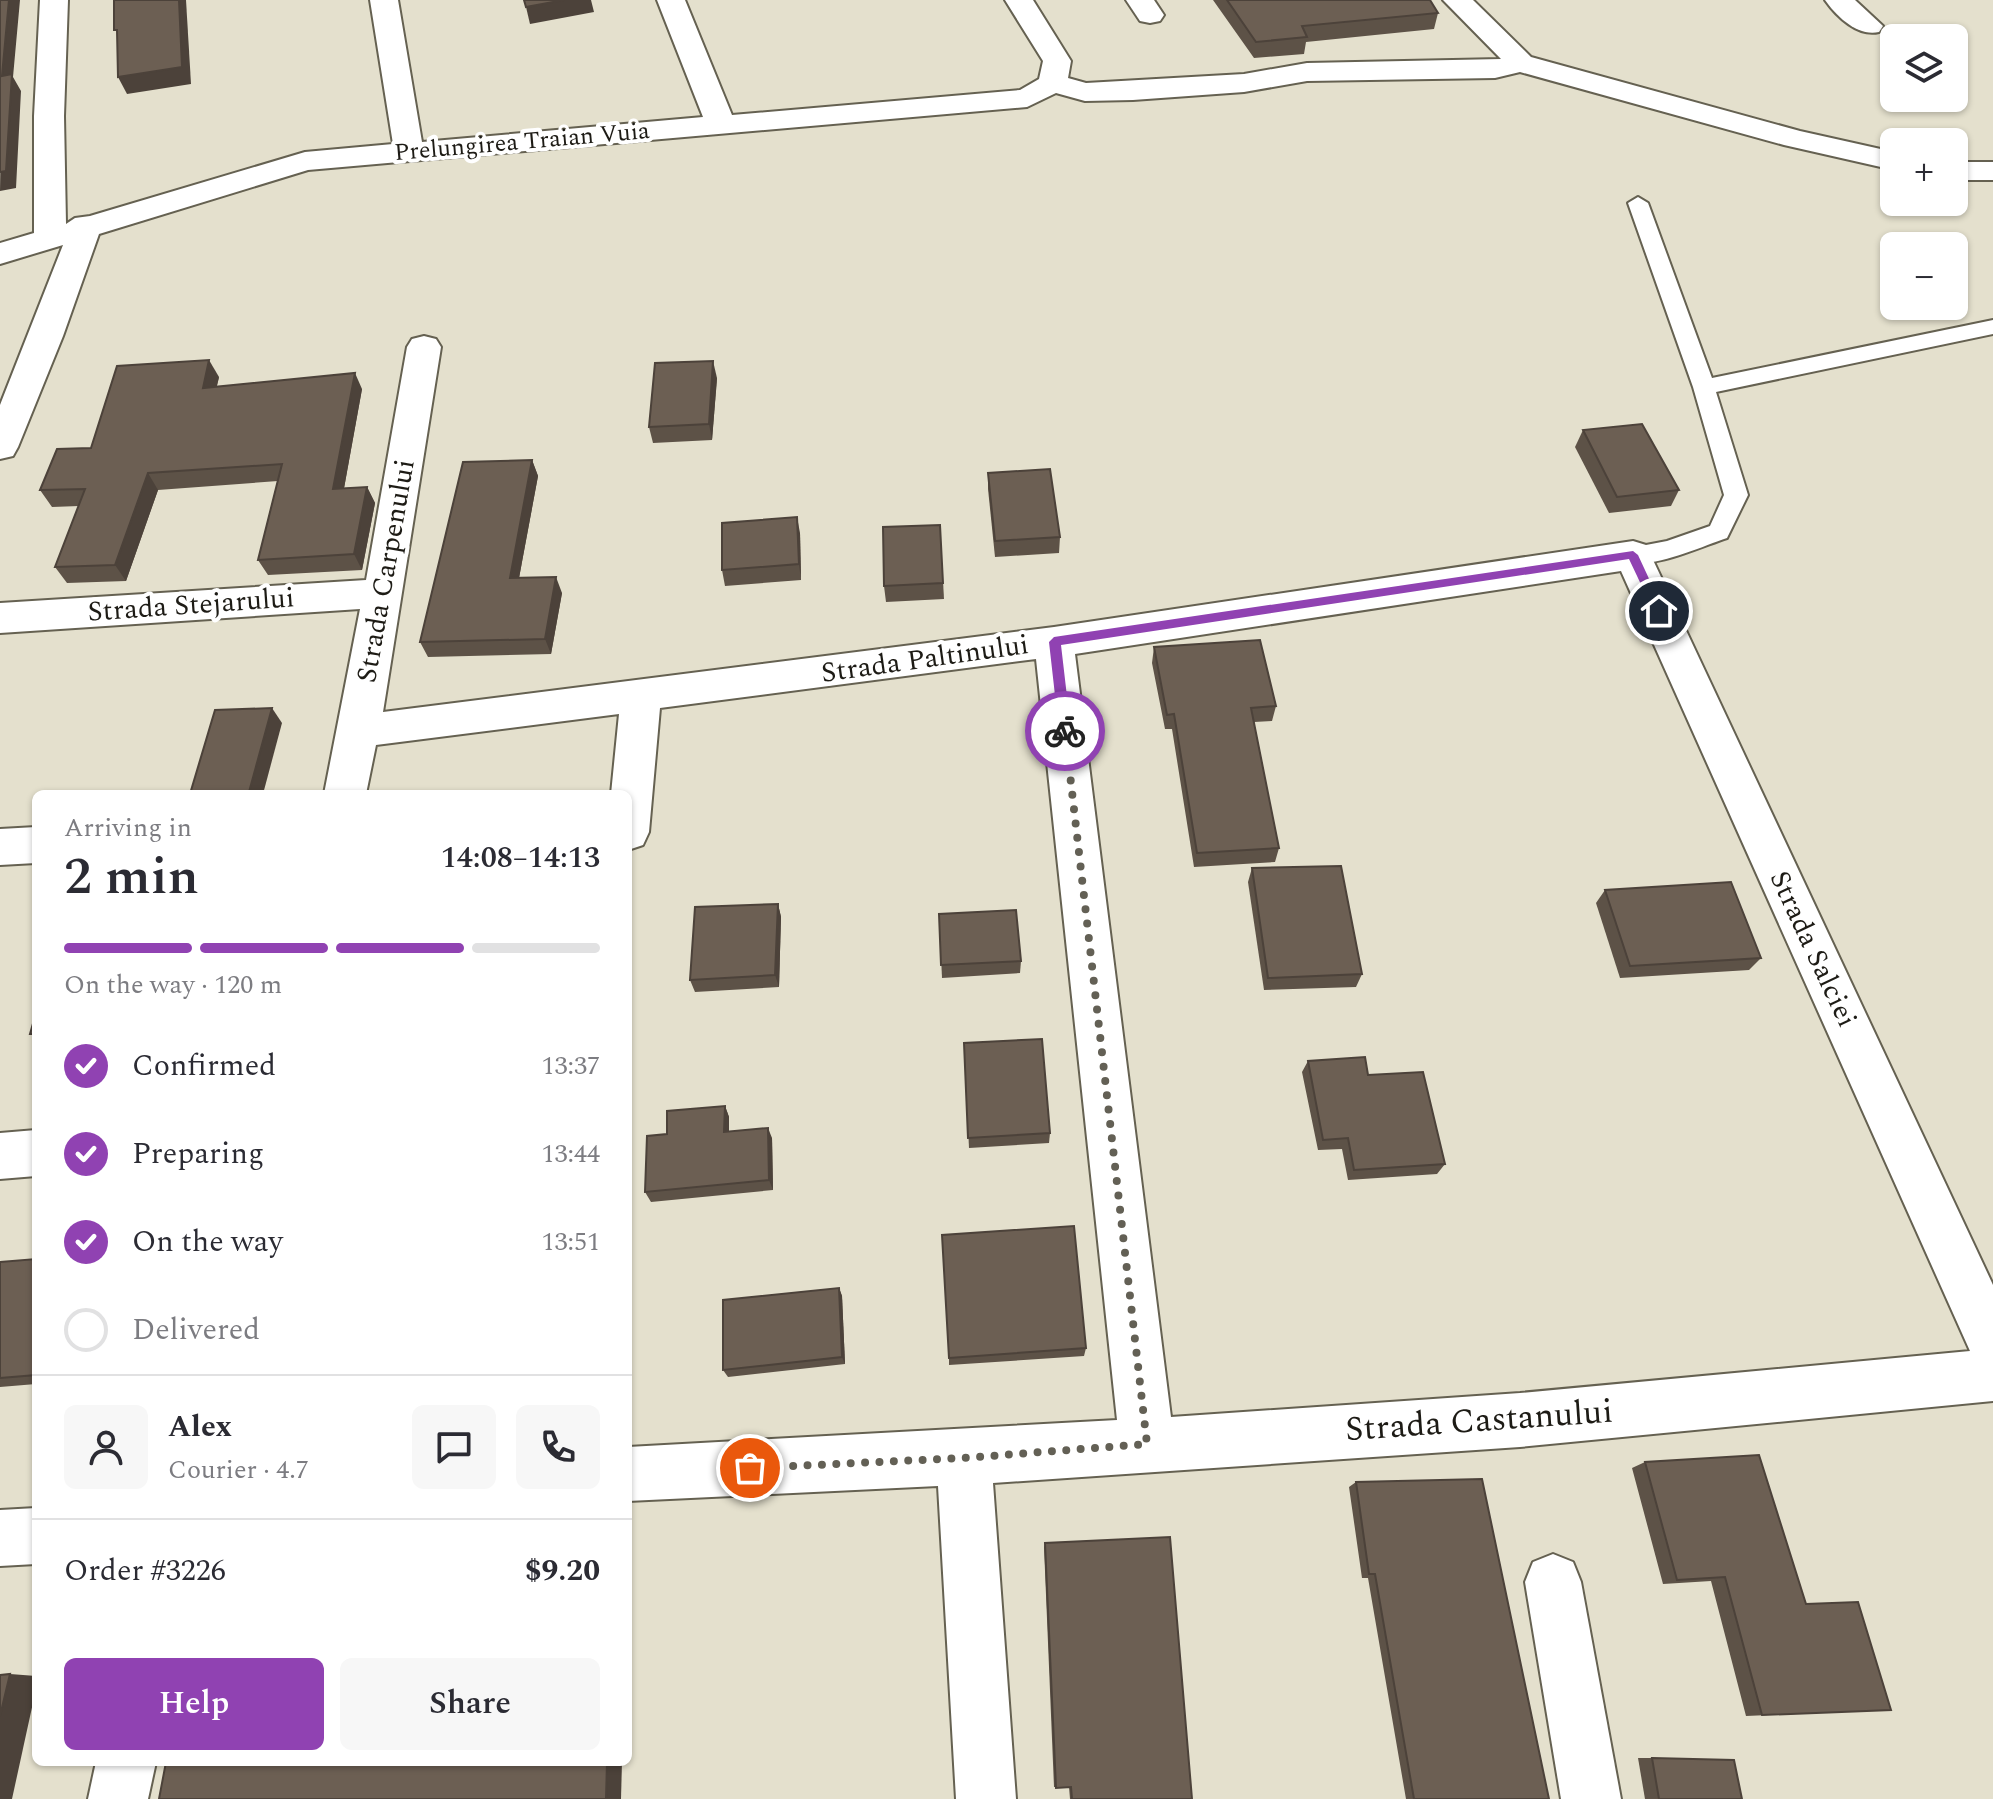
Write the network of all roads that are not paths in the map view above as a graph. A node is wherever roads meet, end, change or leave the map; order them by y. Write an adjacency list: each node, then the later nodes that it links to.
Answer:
1 (54, 0): 19 (street)
2 (384, 0): 13 (street)
3 (671, 0): 10 (street)
4 (1019, 0): 9 (street)
5 (1457, 0): 8 (street)
6 (1839, 0): 7 (street)
7 (1869, 26)
8 (1521, 63): 9 (street); 14 (street)
9 (1052, 83): 11 (street, Prelungirea Traian Vuia)
10 (708, 95): 11 (street); 12 (street)
11 (721, 125): 12 (street, Prelungirea Traian Vuia)
12 (668, 129): 13 (street, Prelungirea Traian Vuia)
13 (409, 151): 18 (street, Prelungirea Traian Vuia)
14 (1880, 158)
15 (1968, 171): 16 (street)
16 (1993, 171)
17 (1638, 203): 23 (lane)
18 (86, 225): 19 (street, Prelungirea Traian Vuia); 24 (street)
19 (50, 238): 20 (street, Prelungirea Traian Vuia)
20 (0, 254)
21 (1993, 327): 23 (lane)
22 (424, 347): 26 (street, Strada Carpenului)
23 (1704, 387): 25 (lane)
24 (0, 447)
25 (1633, 555): 28 (street, Strada Paltinului); 37 (street, Strada Salciei)
26 (382, 593): 27 (street, Strada Stejarului); 30 (street, Strada Carpenului)
27 (0, 618)
28 (1054, 642): 29 (street, Strada Paltinului); 39 (street)
29 (641, 697): 30 (street, Strada Paltinului); 32 (street)
30 (359, 731): 31 (street, Strada Carpenului)
31 (346, 790)
32 (632, 790)
33 (32, 845): 34 (street)
34 (0, 847)
35 (32, 1153): 36 (street)
36 (0, 1156)
37 (1993, 1343)
38 (1993, 1375): 39 (street, Strada Castanului)
39 (1147, 1444): 40 (street, Strada Castanului)
40 (964, 1458): 41 (street, Strada Castanului); 47 (street)
41 (632, 1474)
42 (32, 1536): 43 (street)
43 (0, 1538)
44 (1553, 1582): 48 (street)
45 (125, 1766): 46 (street)
46 (118, 1799)
47 (986, 1799)
48 (1591, 1799)

